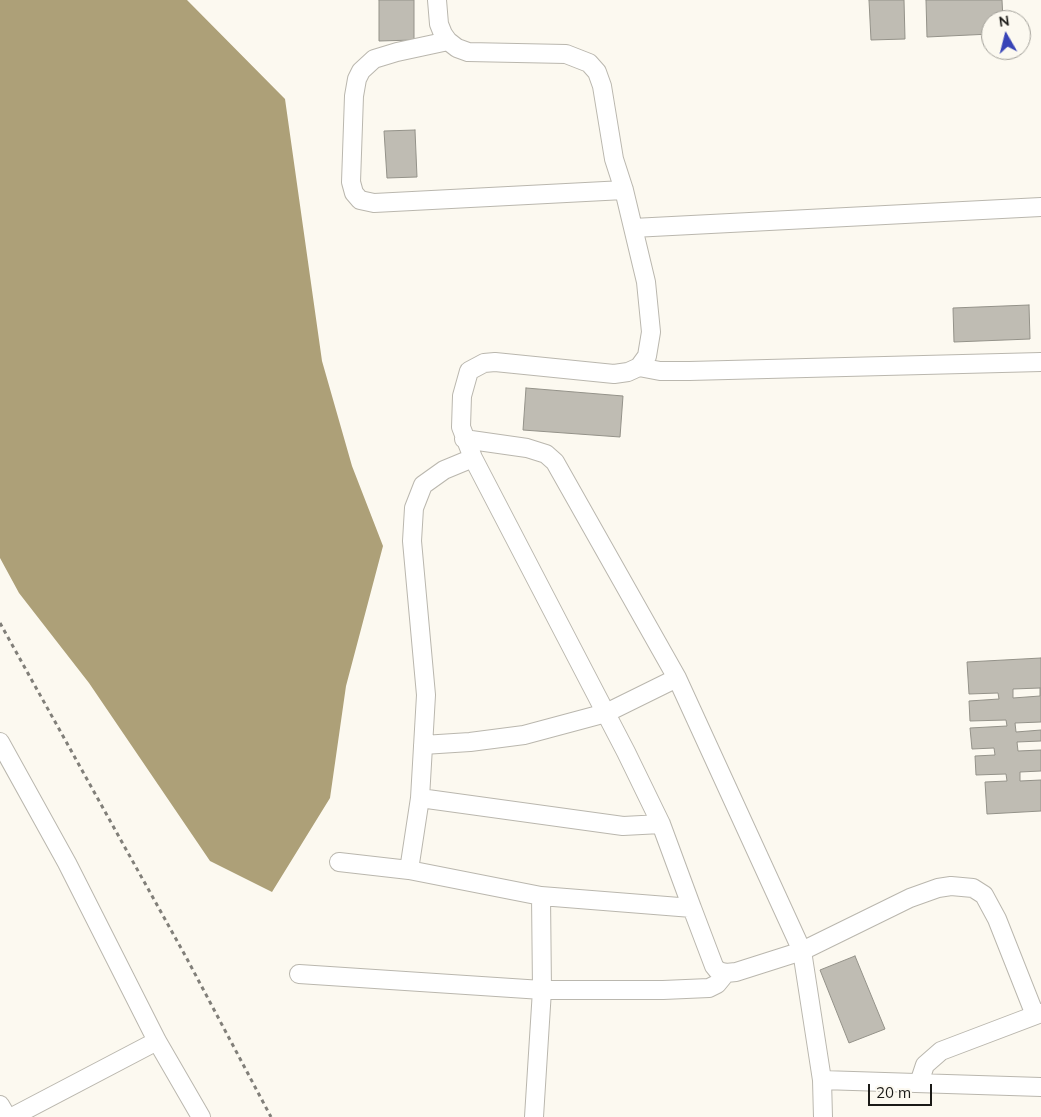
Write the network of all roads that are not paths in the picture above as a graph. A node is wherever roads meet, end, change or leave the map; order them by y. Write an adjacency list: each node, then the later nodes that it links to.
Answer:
1 (437, 0): 2 (street)
2 (448, 41): 3 (street); 3 (street)
3 (624, 190): 5 (street)
4 (1041, 207): 5 (street)
5 (634, 228): 7 (street)
6 (1041, 362): 7 (street)
7 (639, 367): 8 (street)
8 (464, 439): 9 (street); 10 (street)
9 (473, 458): 11 (street); 13 (street)
10 (677, 678): 11 (street); 20 (street)
11 (606, 713): 13 (street); 15 (street)
12 (0, 742): 25 (street)
13 (423, 745): 14 (street)
14 (420, 798): 15 (street); 17 (street)
15 (661, 824): 19 (street)
16 (339, 862): 17 (street)
17 (409, 870): 18 (street)
18 (541, 896): 19 (street); 23 (street)
19 (692, 908): 21 (street)
20 (802, 951): 21 (street); 24 (street); 26 (street)
21 (726, 973): 23 (street)
22 (299, 974): 23 (street)
23 (542, 990): 33 (street)
24 (1038, 1014): 27 (street)
25 (157, 1040): 31 (street); 32 (street)
26 (822, 1080): 27 (street); 34 (street)
27 (919, 1083): 28 (street)
28 (1041, 1086)
29 (0, 1105): 30 (street)
30 (7, 1117)
31 (12, 1117)
32 (201, 1117)
33 (534, 1117)
34 (823, 1117)

